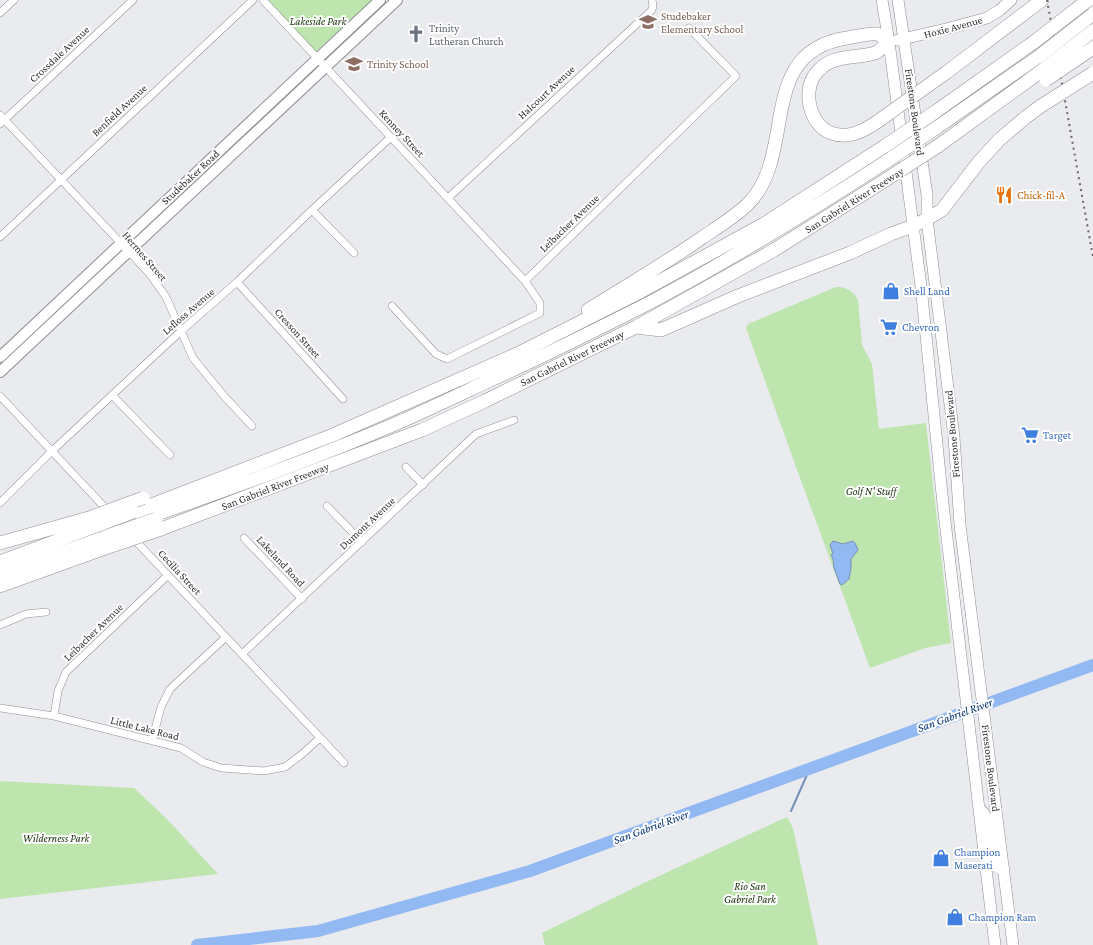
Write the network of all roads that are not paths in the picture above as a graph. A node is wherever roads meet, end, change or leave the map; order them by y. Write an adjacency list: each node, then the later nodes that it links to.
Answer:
1 (14, 0): 13 (street)
2 (133, 0): 25 (street, Crossdale Avenue)
3 (253, 0): 29 (street, Benfield Avenue)
4 (263, 0): 21 (street, Kenney Street)
5 (380, 0): 21 (main road, Studebaker Road)
6 (397, 0): 22 (main road, Studebaker Road)
7 (652, 0): 30 (street, Halcourt Avenue)
8 (882, 0): 19 (main road, Firestone Boulevard)
9 (898, 0): 18 (main road, Firestone Boulevard)
10 (1042, 0): 19 (highway, bridge)
11 (1088, 0): 43 (highway, San Gabriel River Freeway, bridge)
12 (1006, 2): 18 (main road, Hoxie Avenue)
13 (0, 13)
14 (1093, 14): 23 (highway, bridge)
15 (1093, 20): 23 (highway)
16 (689, 28): 38 (street, Leibacher Avenue)
17 (1093, 31): 23 (highway, bridge)
18 (904, 39): 19 (main road, Hoxie Avenue); 32 (main road, Firestone Boulevard)
19 (889, 42): 33 (main road, Firestone Boulevard); 43 (highway)
20 (1093, 48): 23 (highway, bridge)
21 (318, 59): 22 (street, Kenney Street); 35 (main road, Studebaker Road)
22 (326, 67): 27 (street, Kenney Street); 36 (main road, Studebaker Road)
23 (1040, 68): 26 (highway); 26 (highway, San Gabriel River Freeway)
24 (1093, 72): 32 (highway, bridge)
25 (2, 119): 29 (street, Hermes Street)
26 (937, 136): 28 (highway, San Gabriel River Freeway, bridge); 28 (highway, bridge)
27 (391, 137): 30 (street, Kenney Street); 31 (street, Lefloss Avenue)
28 (887, 169): 41 (highway, San Gabriel River Freeway); 59 (highway); 60 (highway)
29 (61, 179): 34 (street, Benfield Avenue); 35 (street, Hermes Street)
30 (448, 198): 38 (street, Kenney Street)
31 (312, 210): 37 (street); 39 (street, Lefloss Avenue)
32 (927, 219): 33 (highway); 61 (main road, Firestone Boulevard)
33 (913, 226): 41 (highway); 53 (main road, Firestone Boulevard)
34 (0, 237)
35 (120, 243): 36 (street, Hermes Street); 44 (main road, Studebaker Road)
36 (128, 252): 42 (street, Hermes Street); 45 (main road, Studebaker Road)
37 (354, 253)
38 (525, 281): 40 (street)
39 (237, 282): 42 (street, Lefloss Avenue); 48 (street, Cresson Street)
40 (392, 306)
41 (636, 327): 60 (highway, San Gabriel River Freeway)
42 (181, 331): 47 (street, Lefloss Avenue); 50 (street, Hermes Street)
43 (517, 354): 55 (highway, San Gabriel River Freeway)
44 (0, 357)
45 (0, 372)
46 (0, 396): 51 (street, Cecilia Street)
47 (112, 396): 51 (street, Lefloss Avenue); 52 (street)
48 (343, 399)
49 (514, 420): 56 (street, Dumont Avenue)
50 (252, 426)
51 (52, 451): 57 (street, Lefloss Avenue); 68 (street, Cecilia Street)
52 (170, 455)
53 (939, 463): 61 (main road); 81 (main road, Firestone Boulevard)
54 (406, 467): 56 (street)
55 (242, 469): 59 (highway, San Gabriel River Freeway); 62 (highway, bridge)
56 (423, 485): 64 (street, Dumont Avenue)
57 (0, 503)
58 (327, 506): 64 (street)
59 (136, 516): 62 (highway, San Gabriel River Freeway, bridge)
60 (159, 524): 62 (highway, San Gabriel River Freeway, bridge)
61 (960, 525): 82 (main road, Firestone Boulevard)
62 (101, 532): 65 (highway); 66 (highway, San Gabriel River Freeway); 67 (highway); 69 (highway); 70 (highway, San Gabriel River Freeway)
63 (244, 538): 71 (street, Lakeland Road)
64 (362, 542): 71 (street, Dumont Avenue)
65 (0, 544)
66 (0, 562)
67 (0, 570)
68 (168, 575): 74 (street, Cecilia Street); 77 (street, Leibacher Avenue)
69 (0, 576)
70 (0, 586)
71 (302, 599): 75 (street, Dumont Avenue)
72 (46, 612): 73 (street)
73 (0, 625)
74 (226, 637): 75 (street, Cecilia Street); 79 (street)
75 (242, 654): 78 (street, Cecilia Street)
76 (0, 708): 77 (street, Little Lake Road)
77 (54, 716): 79 (street, Little Lake Road)
78 (320, 738): 79 (street, Little Lake Road); 80 (street, Cecilia Street)
79 (152, 741)
80 (344, 763)
81 (979, 808): 82 (main road, Firestone Boulevard); 83 (main road, Firestone Boulevard)
82 (1004, 869): 84 (main road, Firestone Boulevard)
83 (995, 945)
84 (1013, 945)

